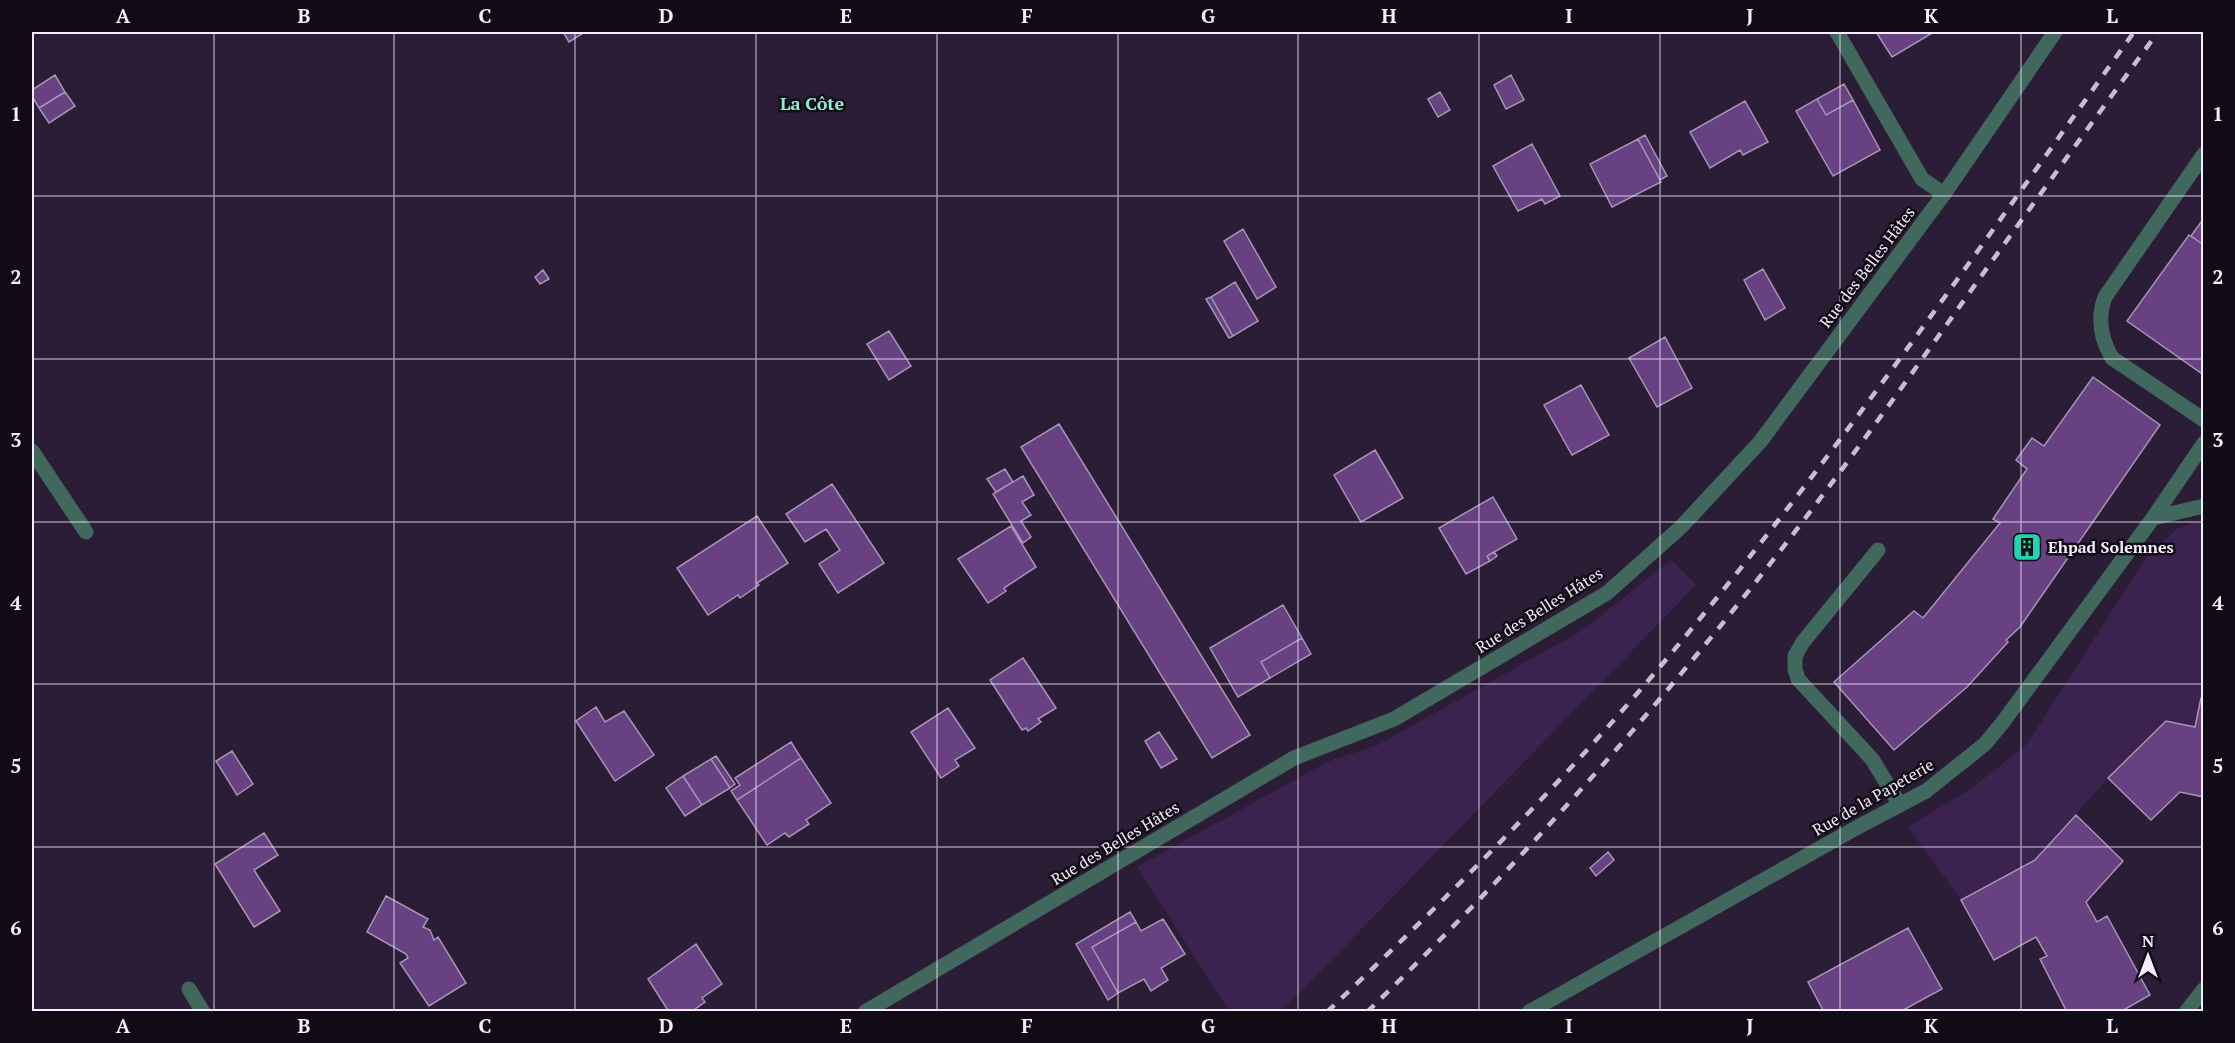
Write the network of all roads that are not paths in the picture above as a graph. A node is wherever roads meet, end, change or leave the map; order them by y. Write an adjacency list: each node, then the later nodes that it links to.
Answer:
1 (1837, 32): 4 (street)
2 (2055, 32): 4 (street, Rue des Belles Hâtes)
3 (2204, 154): 5 (street)
4 (1944, 194): 16 (street, Rue des Belles Hâtes)
5 (2204, 420)
6 (2204, 443): 9 (street, Rue de la Papeterie)
7 (32, 451): 10 (street)
8 (2204, 506): 9 (street)
9 (2153, 518): 12 (street, Rue de la Papeterie)
10 (86, 532)
11 (1878, 550): 12 (street)
12 (1900, 805): 17 (street, Rue de la Papeterie)
13 (189, 989): 15 (street)
14 (2204, 989): 18 (street)
15 (203, 1011)
16 (865, 1011)
17 (1529, 1011)
18 (2186, 1011)

